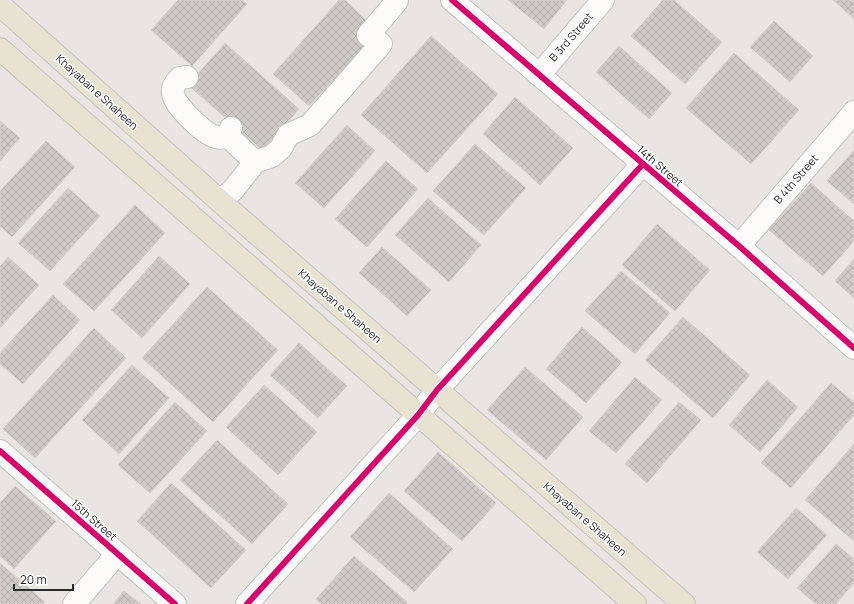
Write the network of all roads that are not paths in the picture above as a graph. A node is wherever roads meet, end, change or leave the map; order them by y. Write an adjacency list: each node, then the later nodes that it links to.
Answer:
1 (395, 0): 9 (street)
2 (452, 0): 6 (street, 14th Street)
3 (603, 0): 6 (street, B 3rd Street)
4 (0, 6): 11 (main road, Khayaban e Shaheen)
5 (0, 49): 15 (main road)
6 (539, 75): 10 (street, 14th Street)
7 (187, 77): 9 (street)
8 (854, 112): 12 (street, B 4th Street)
9 (255, 162): 11 (street)
10 (643, 164): 12 (street, 14th Street); 14 (street)
11 (220, 201): 14 (main road, Khayaban e Shaheen)
12 (739, 246): 13 (street, 14th Street)
13 (854, 348)
14 (437, 390): 15 (street); 22 (main road, Khayaban e Shaheen)
15 (418, 415): 20 (street); 21 (main road)
16 (0, 451): 17 (street, 15th Street)
17 (118, 554): 18 (street); 19 (street, 15th Street)
18 (74, 604)
19 (175, 604)
20 (247, 604)
21 (635, 604)
22 (684, 604)

